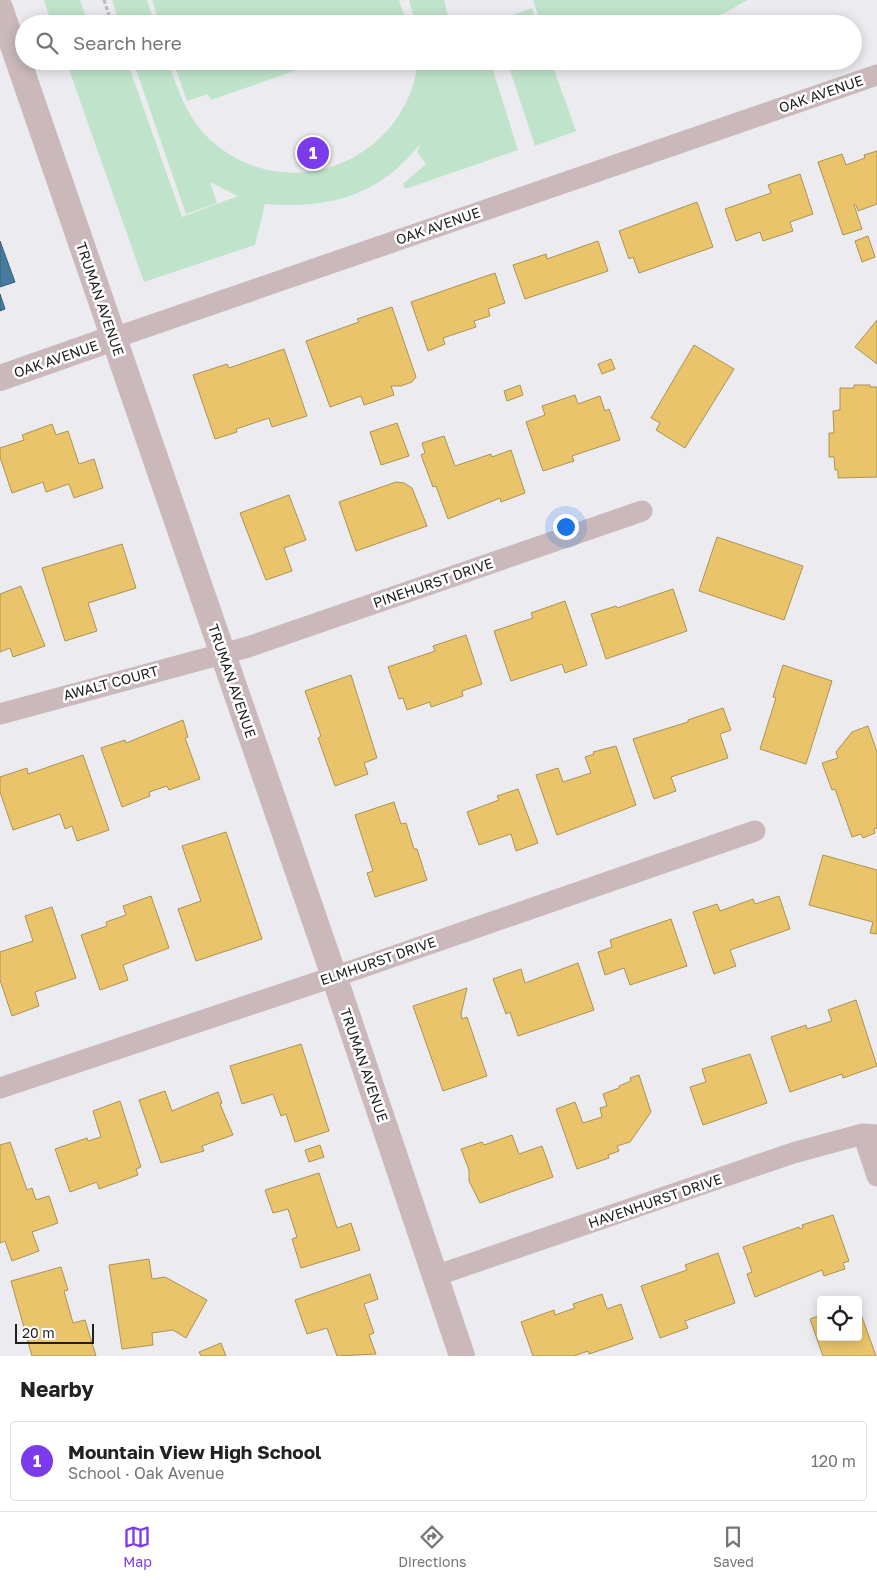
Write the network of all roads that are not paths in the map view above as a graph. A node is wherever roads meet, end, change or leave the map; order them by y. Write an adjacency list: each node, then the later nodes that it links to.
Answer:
1 (0, 8): 2 (street, TRUMAN AVENUE)
2 (15, 51)
3 (21, 70): 5 (street, TRUMAN AVENUE)
4 (877, 75): 5 (street, OAK AVENUE)
5 (114, 338): 6 (street, OAK AVENUE); 8 (street, TRUMAN AVENUE)
6 (0, 378)
7 (642, 511): 8 (street, PINEHURST DRIVE)
8 (223, 653): 9 (street, AWALT COURT); 11 (street, TRUMAN AVENUE)
9 (0, 714)
10 (755, 831): 11 (street, ELMHURST DRIVE)
11 (334, 976): 12 (street, ELMHURST DRIVE); 15 (street, TRUMAN AVENUE)
12 (0, 1088)
13 (870, 1135): 14 (street); 15 (street, HAVENHURST DRIVE)
14 (877, 1176)
15 (435, 1276): 16 (street, TRUMAN AVENUE)
16 (462, 1356)

